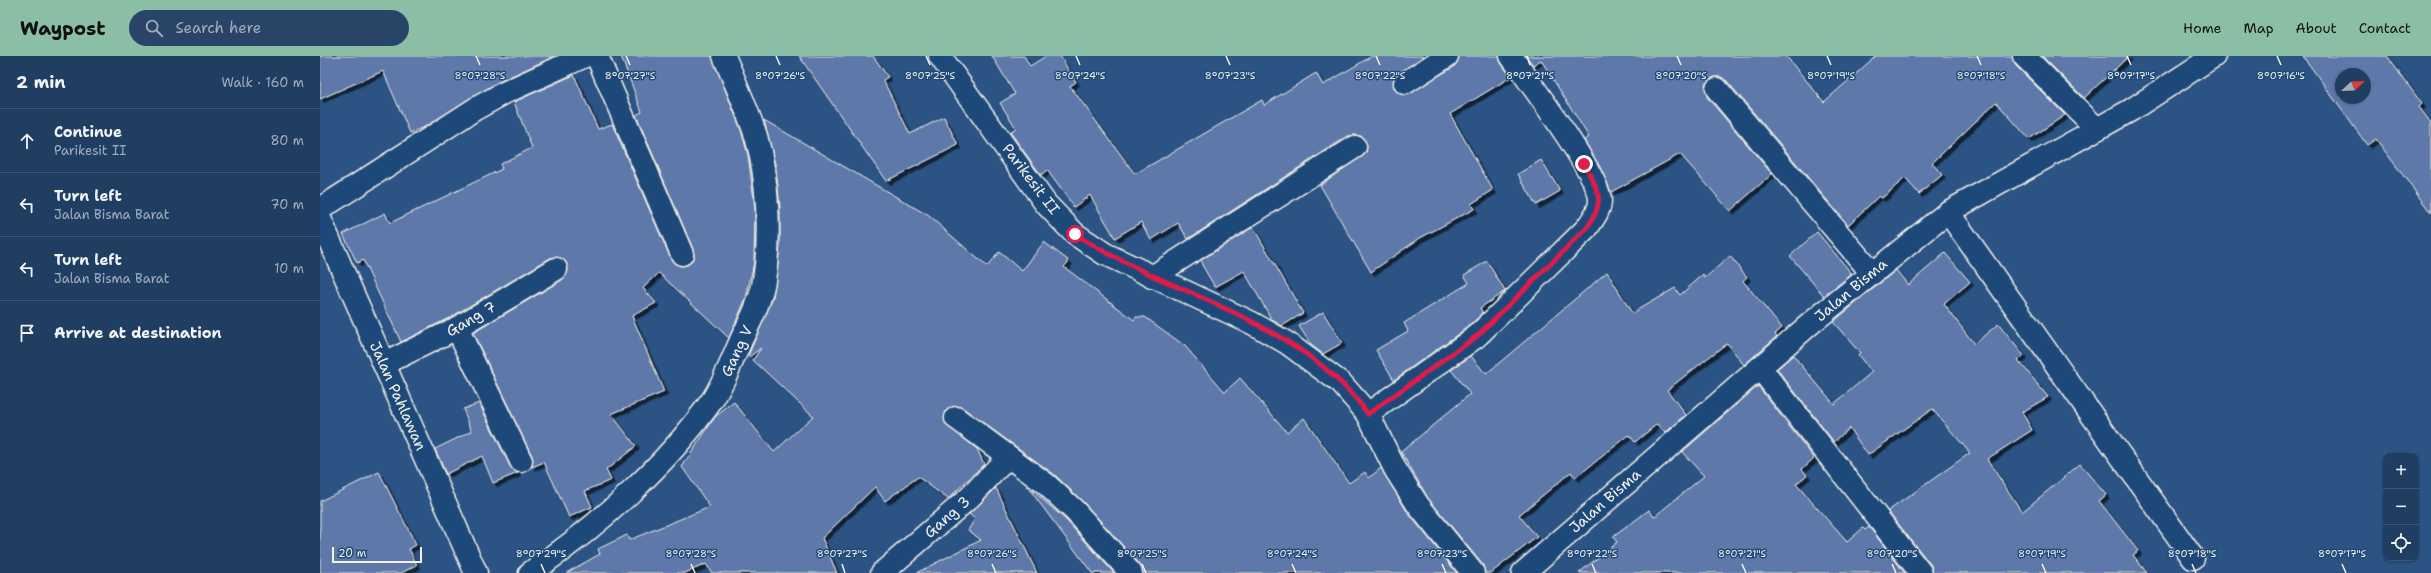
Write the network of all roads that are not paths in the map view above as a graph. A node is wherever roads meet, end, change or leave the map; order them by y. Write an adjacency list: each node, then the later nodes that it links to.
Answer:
1 (585, 56): 13 (street)
2 (597, 56): 16 (street)
3 (724, 56): 29 (street, Gang V)
4 (940, 56): 19 (street, Parikesit II)
5 (1446, 56): 9 (street)
6 (1511, 56): 23 (street)
7 (2024, 56): 11 (street)
8 (2214, 56): 11 (street, Jalan Bisma)
9 (1405, 83)
10 (1717, 89): 18 (street)
11 (2097, 129): 14 (street, Jalan Bisma)
12 (1355, 148): 19 (street)
13 (320, 209)
14 (1948, 212): 18 (street, Jalan Bisma); 27 (street)
15 (320, 219): 21 (street, Jalan Pahlawan)
16 (682, 254)
17 (556, 269): 20 (street, Gang 7)
18 (1871, 272): 22 (street, Jalan Bisma)
19 (1152, 277): 23 (street, Parikesit II)
20 (458, 328): 21 (street, Gang 7); 26 (street)
21 (384, 364): 28 (street, Jalan Pahlawan)
22 (1760, 368): 33 (street, Jalan Bisma); 34 (street)
23 (1368, 414): 32 (street)
24 (956, 418): 25 (street)
25 (1008, 457): 30 (street, Gang 3); 31 (street)
26 (521, 461)
27 (2193, 558)
28 (476, 573)
29 (530, 573)
30 (882, 573)
31 (1131, 573)
32 (1473, 573)
33 (1523, 573)
34 (1921, 573)

